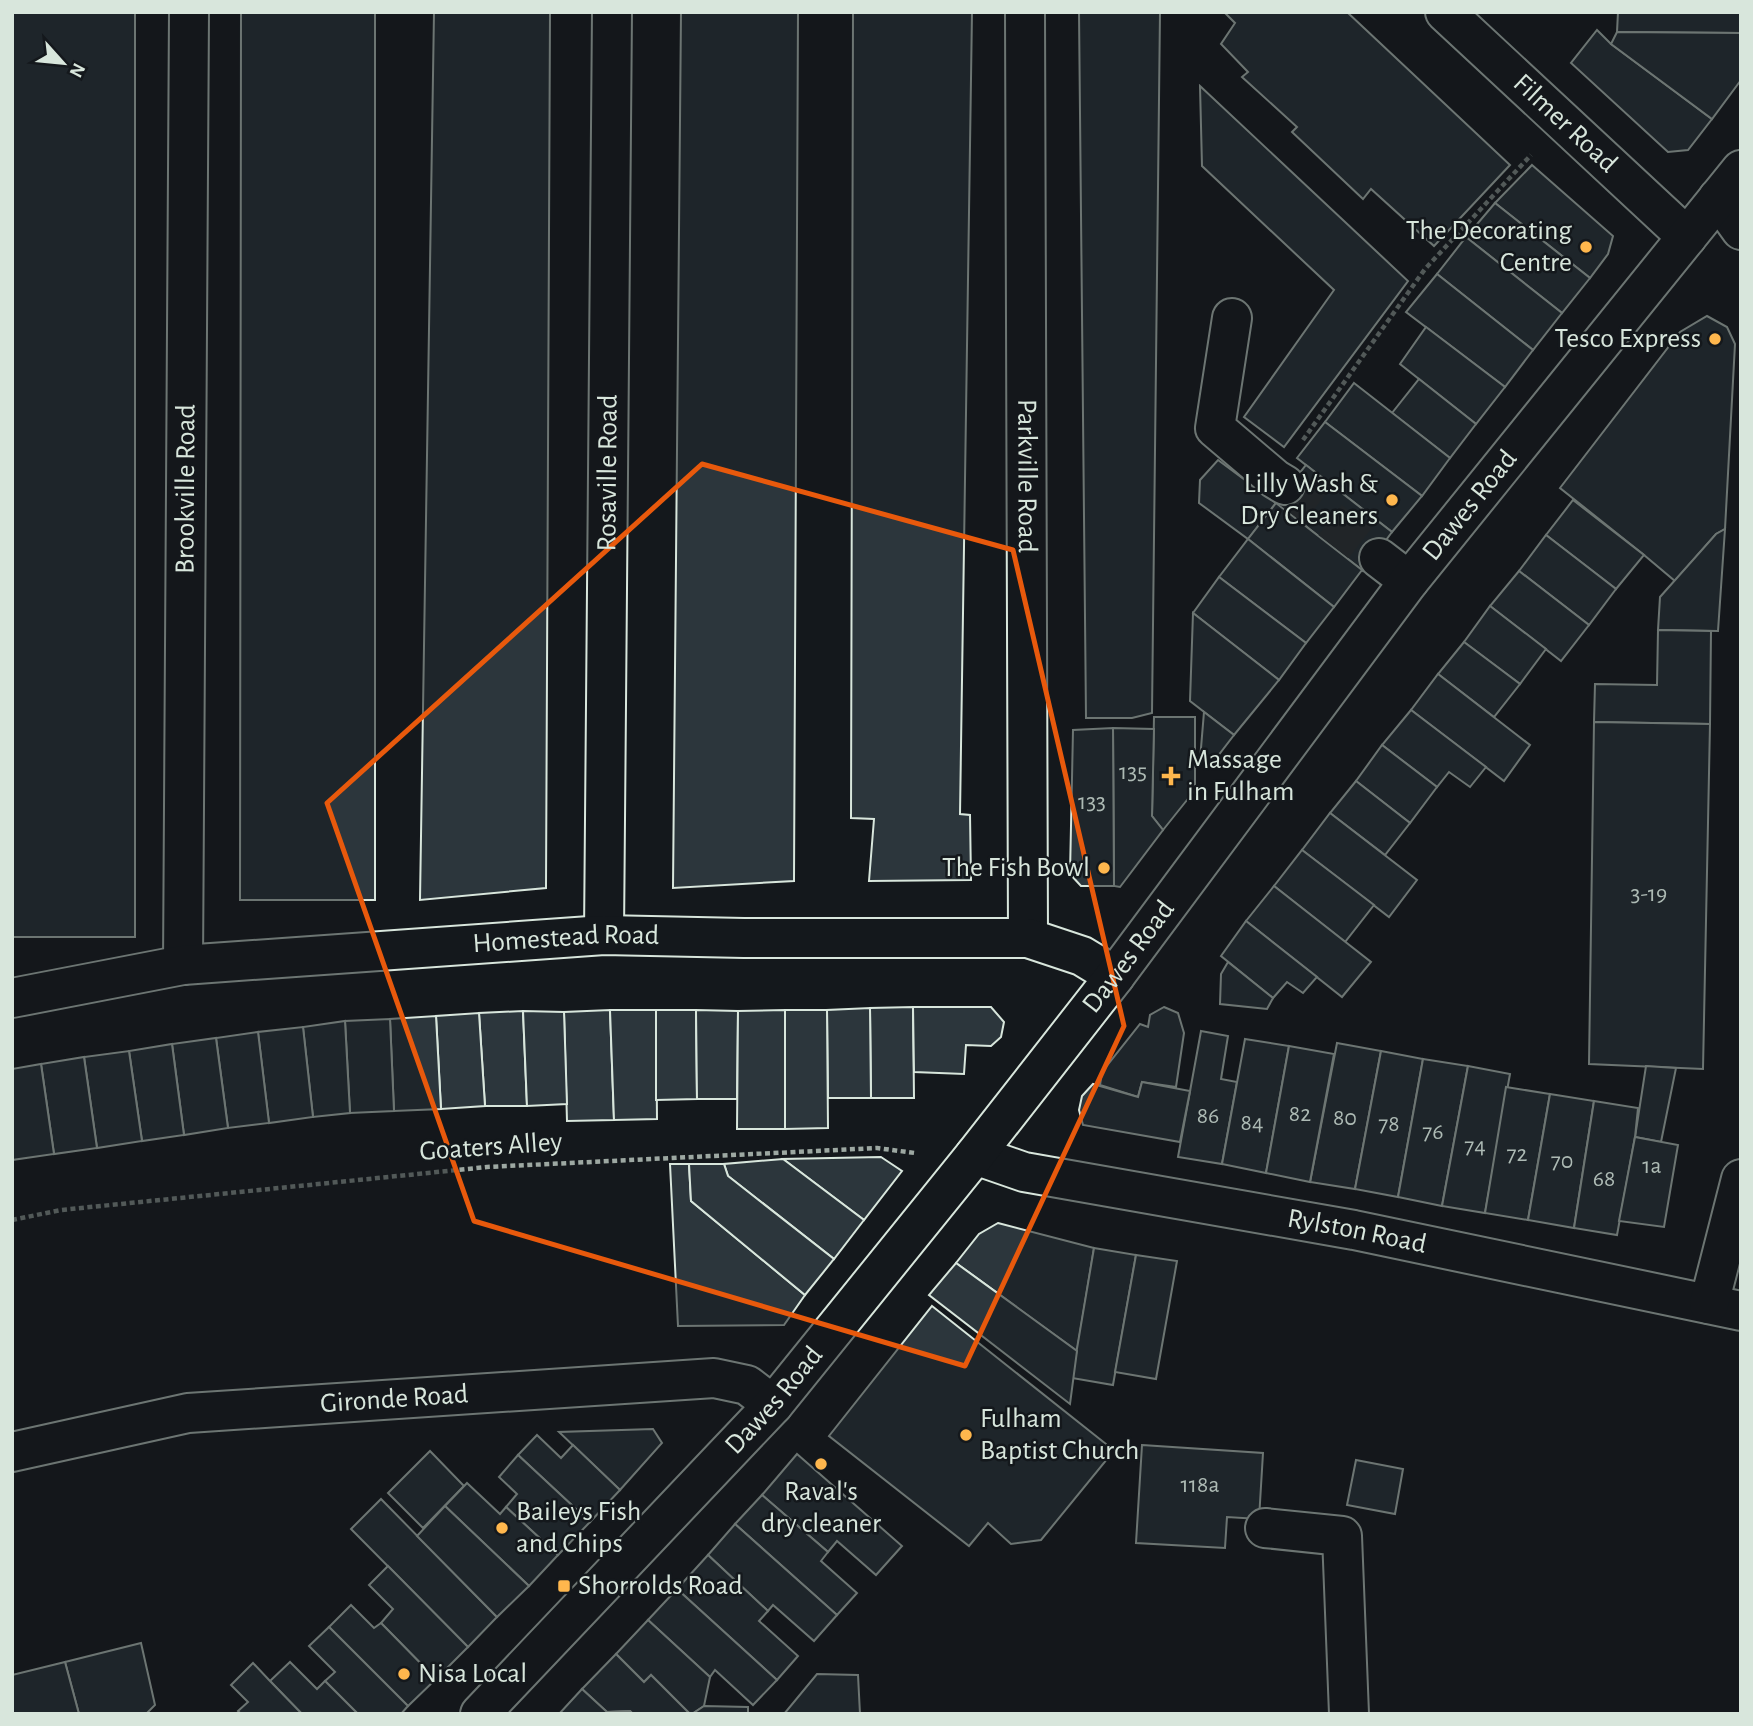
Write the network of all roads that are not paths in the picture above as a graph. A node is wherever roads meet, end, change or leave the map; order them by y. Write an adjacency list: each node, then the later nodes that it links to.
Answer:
1 (189, 12): 12 (street, Brookville Road)
2 (612, 12): 10 (street, Rosaville Road)
3 (1025, 12): 11 (street, Parkville Road)
4 (1445, 12): 7 (street, Filmer Road)
5 (1729, 184): 6 (street); 7 (street, Dawes Road)
6 (1741, 230)
7 (1687, 237): 13 (street, Dawes Road)
8 (1232, 318): 9 (street)
9 (1280, 482)
10 (604, 935): 11 (street, Homestead Road); 12 (street, Homestead Road)
11 (1028, 937): 13 (street, Homestead Road)
12 (183, 965): 14 (street, Homestead Road)
13 (1115, 976): 15 (street, Dawes Road)
14 (12, 998)
15 (975, 1155): 17 (street, Rylston Road); 18 (street, Dawes Road)
16 (1741, 1179): 17 (street)
17 (1725, 1307)
18 (773, 1405): 19 (street, Gironde Road); 21 (street, Dawes Road)
19 (12, 1452)
20 (1265, 1528): 22 (street)
21 (480, 1714)
22 (1349, 1714)

